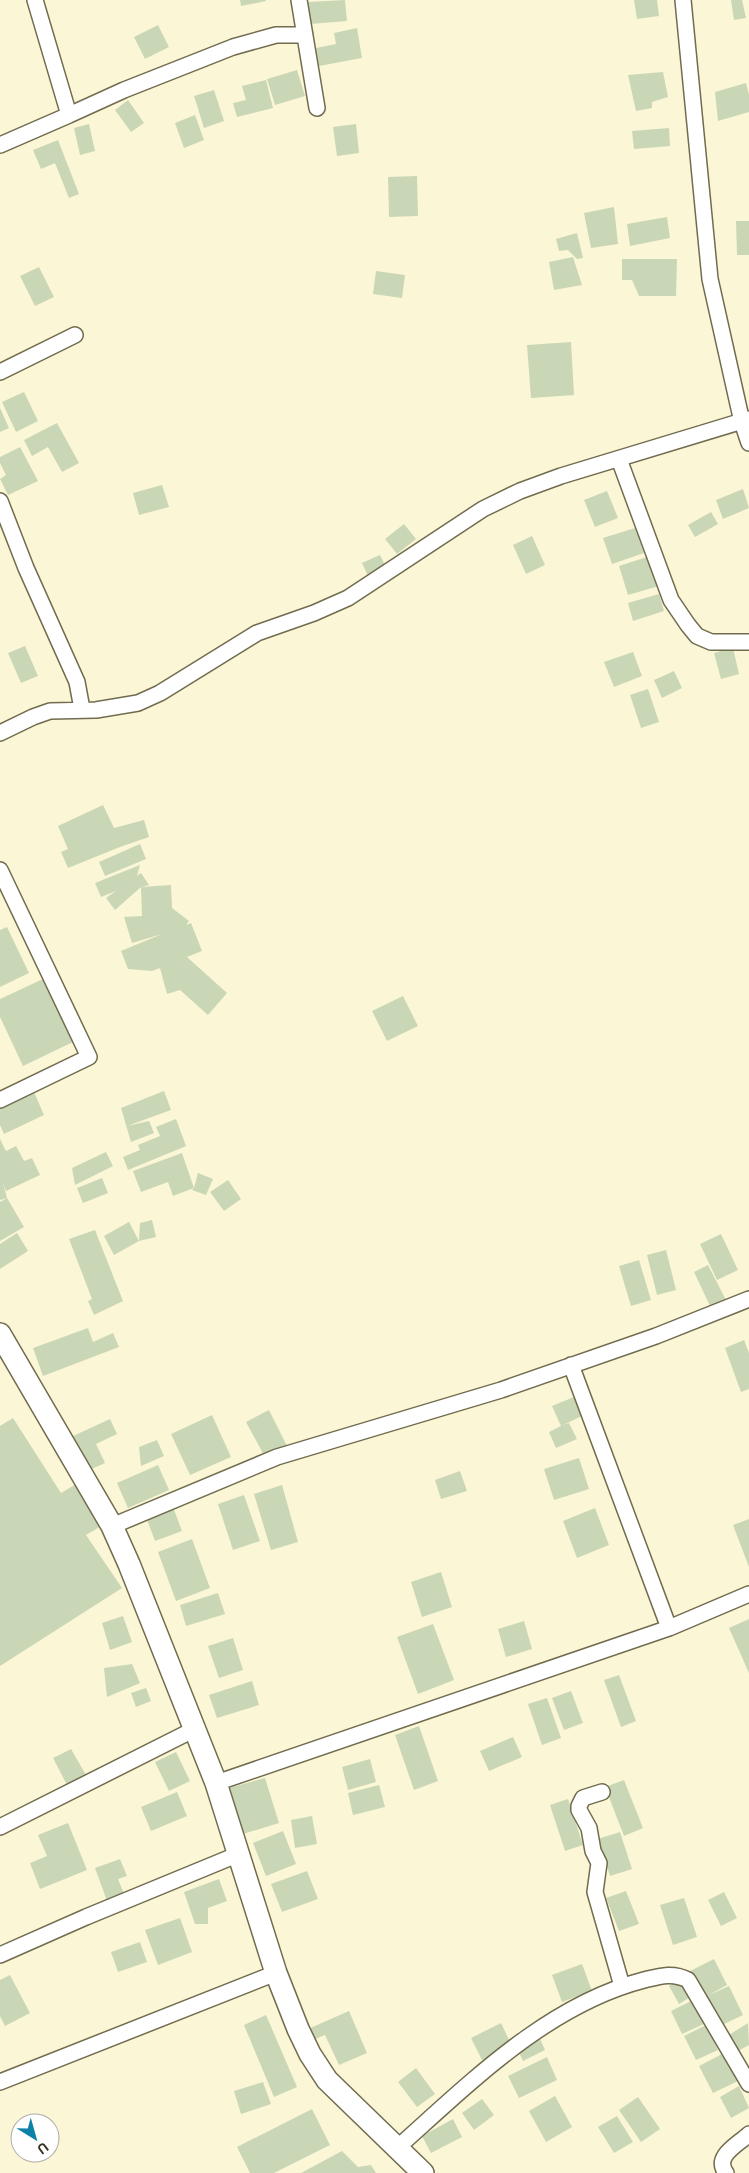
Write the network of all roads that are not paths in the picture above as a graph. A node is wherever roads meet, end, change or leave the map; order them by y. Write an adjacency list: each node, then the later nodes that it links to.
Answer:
1 (35, 0): 6 (street)
2 (299, 0): 4 (street)
3 (687, 1): 10 (street)
4 (305, 36): 5 (street); 6 (street)
5 (317, 108)
6 (68, 115): 7 (street)
7 (0, 145)
8 (74, 335): 9 (street)
9 (0, 372)
10 (745, 421): 11 (street); 12 (street)
11 (749, 443)
12 (619, 459): 14 (street); 15 (street)
13 (0, 501): 15 (street)
14 (749, 642)
15 (82, 709): 16 (street)
16 (0, 734)
17 (0, 870): 18 (street)
18 (0, 1100)
19 (749, 1299): 21 (street)
20 (0, 1334): 22 (main road)
21 (571, 1366): 22 (street); 24 (street)
22 (112, 1526): 25 (main road)
23 (749, 1594): 24 (street)
24 (669, 1628): 26 (street)
25 (195, 1729): 26 (main road); 28 (street)
26 (216, 1783): 29 (main road)
27 (602, 1792): 32 (street)
28 (0, 1826)
29 (239, 1854): 30 (street); 31 (main road)
30 (0, 1955)
31 (276, 1972): 33 (street); 36 (main road)
32 (622, 1986): 34 (street); 36 (street)
33 (0, 2081)
34 (749, 2084)
35 (749, 2134): 38 (street)
36 (397, 2148): 37 (main road)
37 (423, 2173)
38 (726, 2173)

